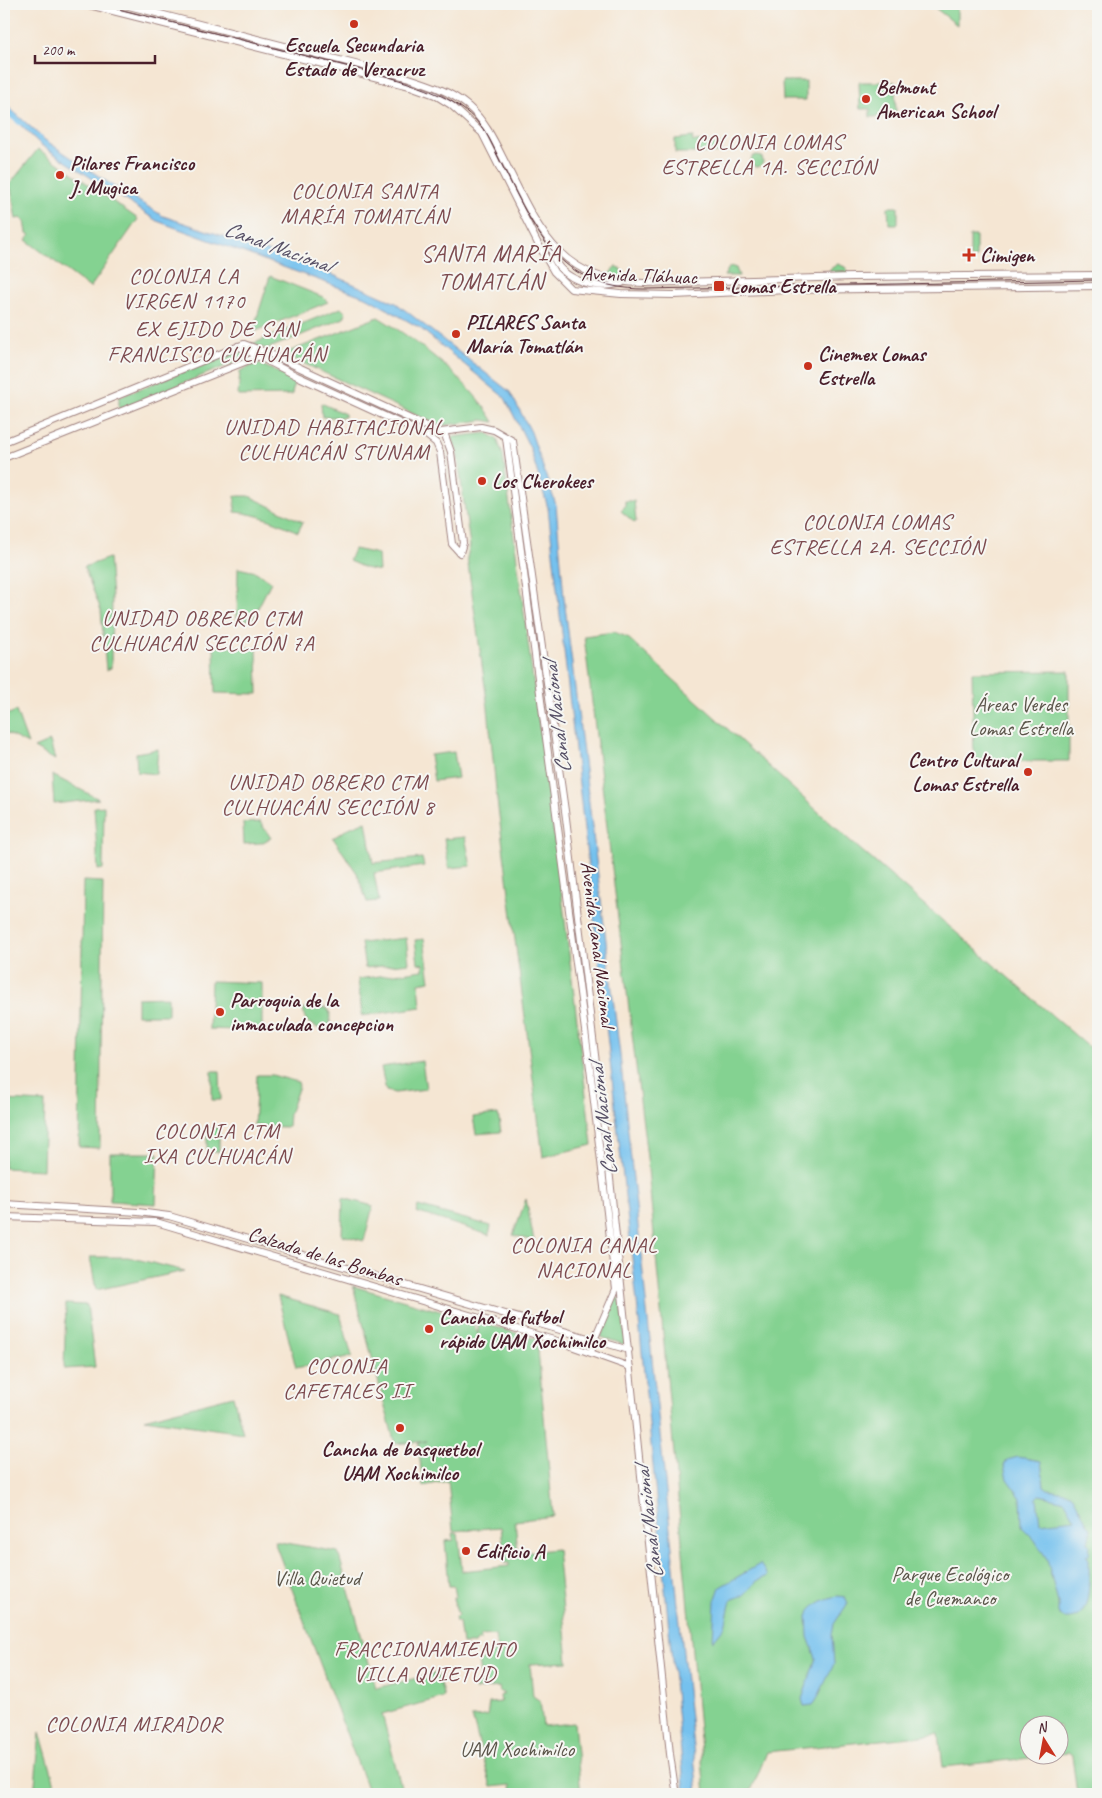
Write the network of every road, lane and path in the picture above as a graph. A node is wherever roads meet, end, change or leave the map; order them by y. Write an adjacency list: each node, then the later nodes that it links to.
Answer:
1 (85, 4): 4 (main road, Avenida Tláhuac)
2 (121, 4): 3 (main road, Avenida Tláhuac)
3 (156, 12): 4 (main road); 5 (main road, Avenida Tláhuac)
4 (154, 22): 10 (main road, Avenida Tláhuac)
5 (551, 245): 7 (main road, Avenida Tláhuac); 7 (main road)
6 (1098, 275): 8 (main road, Avenida Tláhuac)
7 (623, 283): 8 (main road, Avenida Tláhuac)
8 (644, 283): 10 (main road)
9 (1098, 286): 10 (main road, Avenida Tláhuac)
10 (644, 294)
11 (241, 345): 12 (main road); 13 (main road); 15 (main road)
12 (257, 357): 13 (main road); 16 (main road)
13 (441, 432): 14 (main road)
14 (506, 438): 17 (main road, Avenida Canal Nacional); 18 (main road, Avenida Canal Nacional)
15 (4, 442)
16 (4, 458)
17 (547, 682): 18 (main road); 19 (main road, Avenida Canal Nacional)
18 (538, 684): 20 (main road, Avenida Canal Nacional)
19 (574, 879): 20 (main road); 26 (main road, Avenida Canal Nacional)
20 (565, 880): 25 (main road, Avenida Canal Nacional)
21 (4, 1204): 22 (main road, Calzada de las Bombas)
22 (138, 1212): 24 (main road); 25 (main road, Calzada de las Bombas)
23 (4, 1217): 24 (main road, Calzada de las Bombas)
24 (138, 1221): 27 (main road, Calzada de las Bombas)
25 (594, 1340): 26 (main road, Calzada de las Bombas); 27 (main road, Avenida Canal Nacional)
26 (628, 1350): 28 (main road, Avenida Canal Nacional)
27 (591, 1353): 28 (main road, Calzada de las Bombas)
28 (630, 1367): 29 (main road, Avenida Canal Nacional)
29 (675, 1792)

